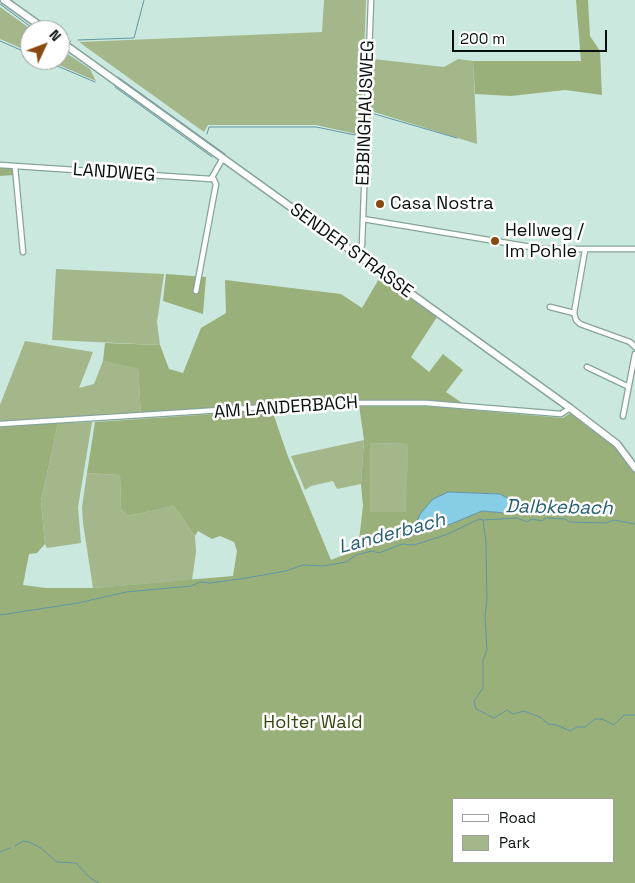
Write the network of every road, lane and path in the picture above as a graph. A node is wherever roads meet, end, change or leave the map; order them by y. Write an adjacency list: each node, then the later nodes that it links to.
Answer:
1 (4, 0): 3 (main road)
2 (371, 0): 9 (street, EBBINGHAUSWEG)
3 (32, 20)
4 (70, 47): 5 (main road, SENDER STRASSE)
5 (223, 158): 8 (street); 13 (main road, SENDER STRASSE)
6 (0, 165): 7 (street, LANDWEG)
7 (15, 167): 8 (street, LANDWEG); 12 (street)
8 (213, 178): 14 (street)
9 (363, 219): 11 (street); 13 (street, EBBINGHAUSWEG)
10 (635, 249): 11 (street)
11 (585, 250): 16 (street)
12 (23, 252)
13 (356, 254): 21 (main road, SENDER STRASSE)
14 (196, 290)
15 (550, 307): 16 (street)
16 (574, 313): 17 (street)
17 (635, 347)
18 (635, 354): 20 (street)
19 (587, 367): 20 (street)
20 (627, 386): 22 (street)
21 (570, 408): 23 (street, AM LANDERBACH); 24 (main road, SENDER STRASSE)
22 (623, 416)
23 (0, 424)
24 (635, 468)

